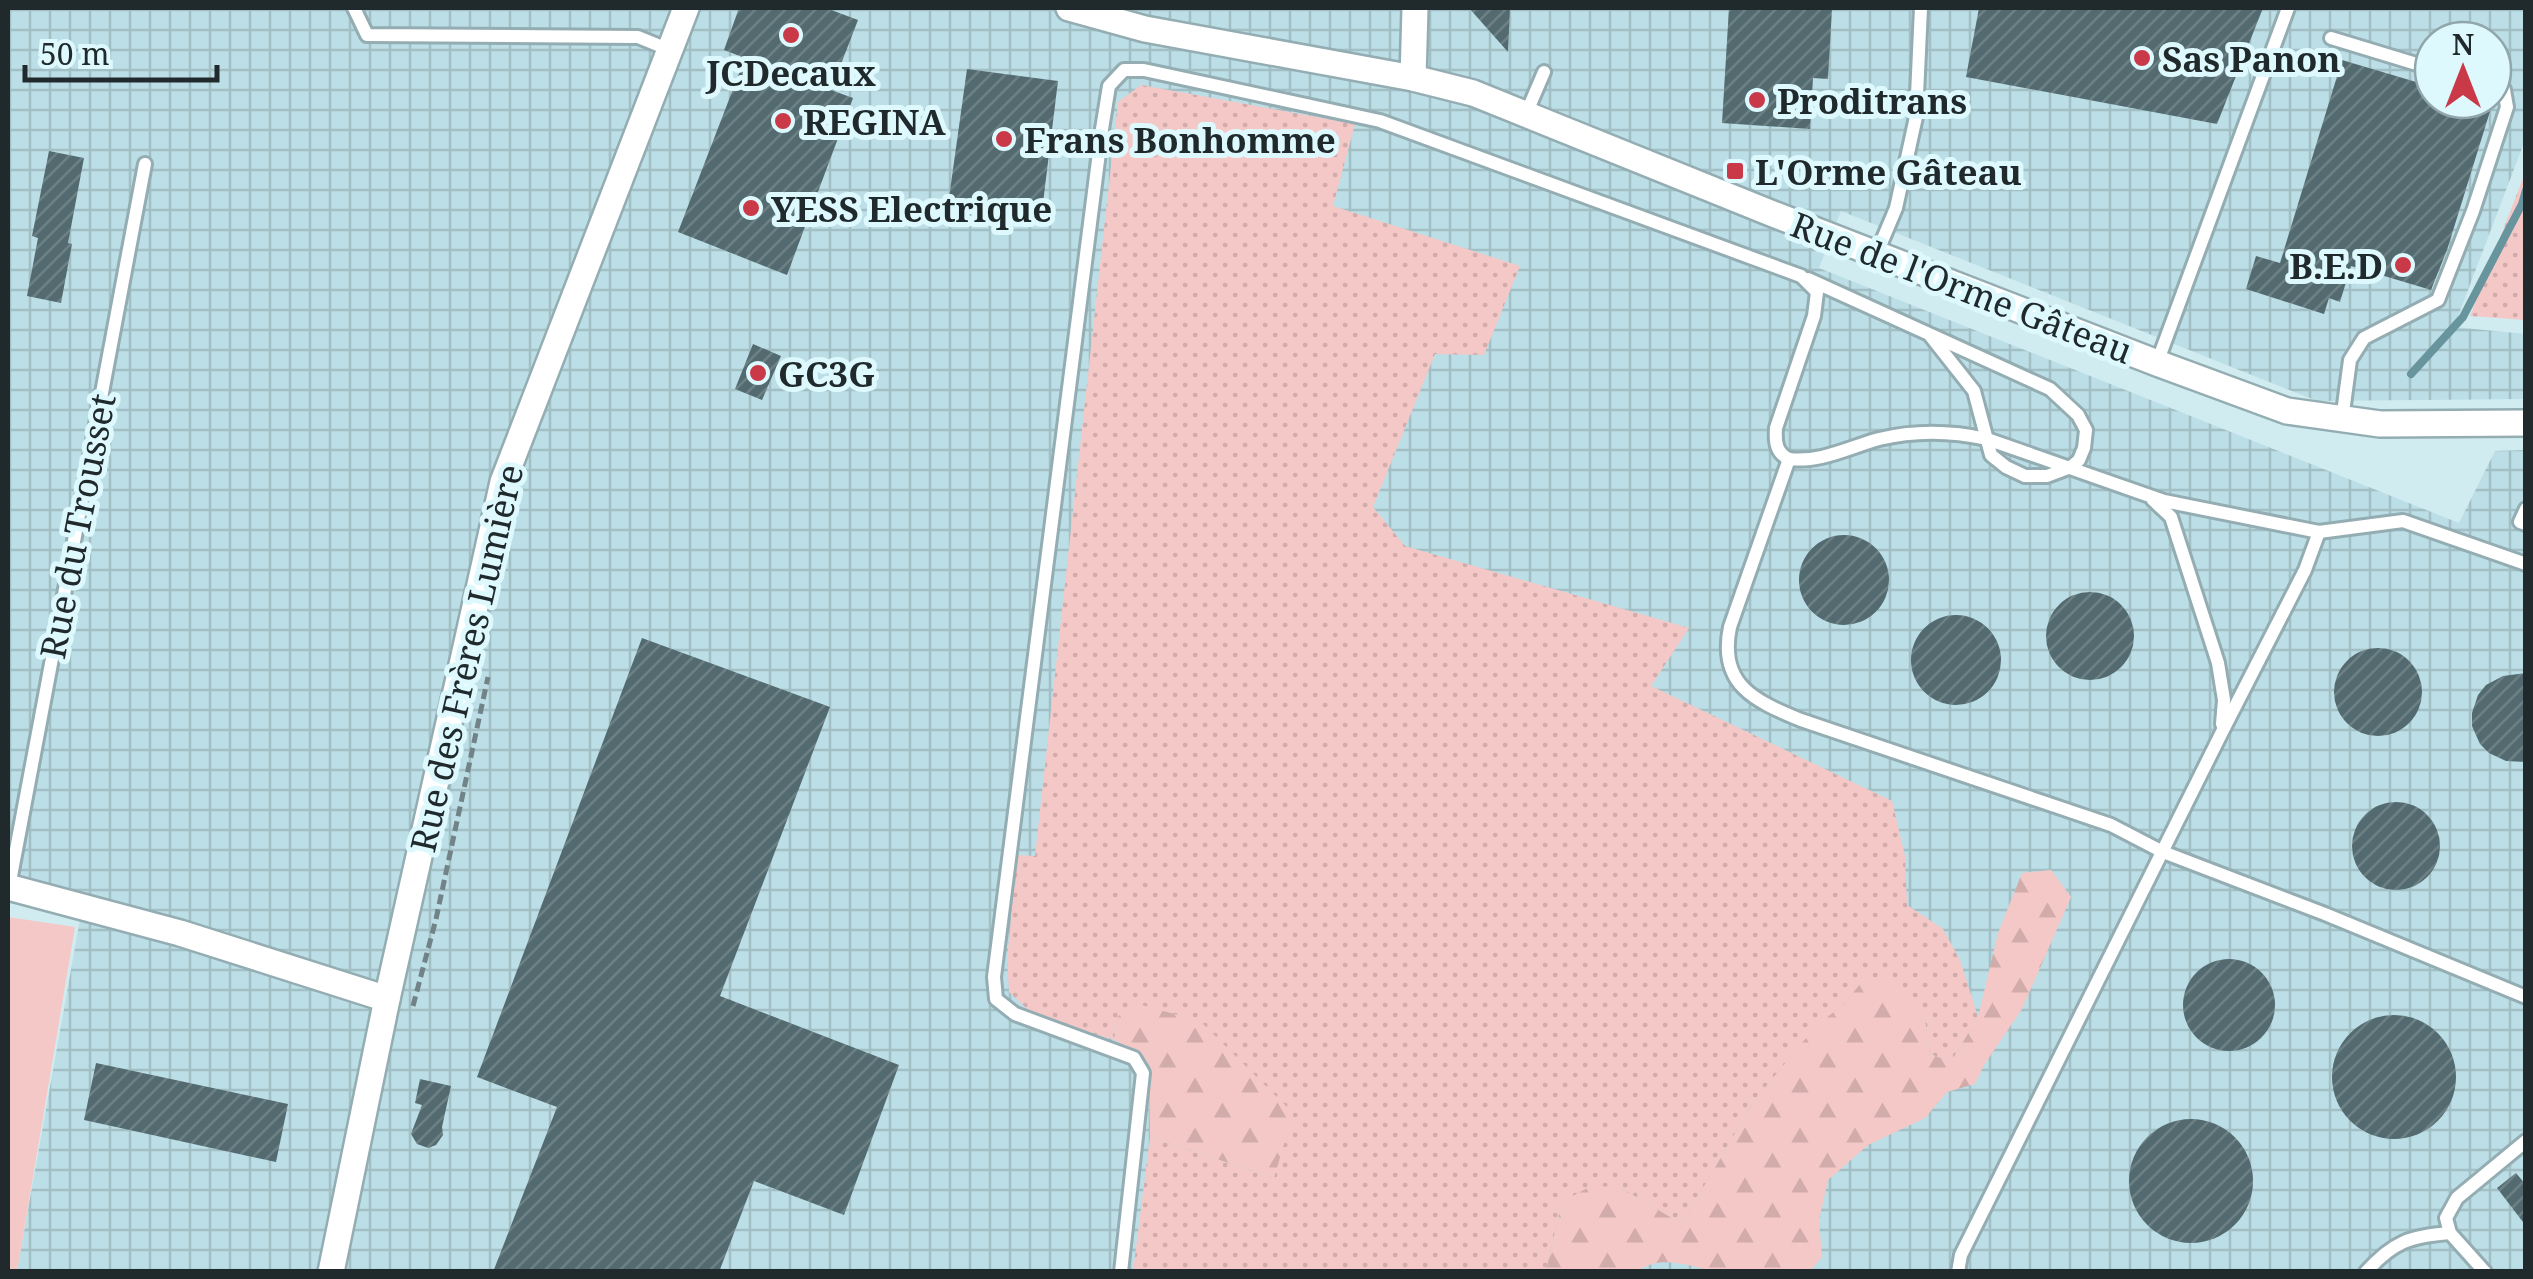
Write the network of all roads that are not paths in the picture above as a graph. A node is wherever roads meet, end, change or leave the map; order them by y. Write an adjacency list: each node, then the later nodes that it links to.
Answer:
1 (354, 8): 8 (lane)
2 (686, 8): 8 (street, Rue des Frères Lumière)
3 (1069, 8): 11 (street, Rue de l'Orme Gâteau)
4 (1415, 8): 11 (street)
5 (1921, 8): 15 (lane)
6 (2288, 8): 18 (lane)
7 (2331, 38): 9 (lane)
8 (670, 50): 33 (street, Rue des Frères Lumière)
9 (2413, 63)
10 (1544, 72): 12 (lane)
11 (1413, 78): 12 (street, Rue de l'Orme Gâteau)
12 (1526, 114): 15 (street, Rue de l'Orme Gâteau)
13 (2503, 120): 19 (lane)
14 (145, 164): 31 (lane, Rue du Trousset)
15 (1877, 252): 18 (street, Rue de l'Orme Gâteau)
16 (1801, 276): 17 (lane); 22 (lane); 37 (lane)
17 (1928, 334): 21 (lane); 23 (lane)
18 (2157, 363): 19 (street, Rue de l'Orme Gâteau)
19 (2342, 420): 20 (street, Rue de l'Orme Gâteau)
20 (2526, 422)
21 (1987, 440): 22 (lane); 23 (lane); 23 (lane)
22 (1789, 459): 30 (lane)
23 (2071, 467): 24 (lane)
24 (2146, 494): 27 (lane); 29 (lane)
25 (2526, 508): 26 (lane)
26 (2526, 524)
27 (2319, 532): 28 (lane); 29 (lane)
28 (2526, 564)
29 (2222, 732): 30 (lane)
30 (2163, 852): 32 (lane); 38 (lane)
31 (8, 887): 33 (street)
32 (2526, 997)
33 (387, 1000): 36 (street, Rue des Frères Lumière)
34 (2526, 1141): 35 (lane)
35 (2450, 1232): 39 (lane); 40 (lane)
36 (331, 1272)
37 (1120, 1272)
38 (1958, 1272)
39 (2366, 1272)
40 (2485, 1272)

